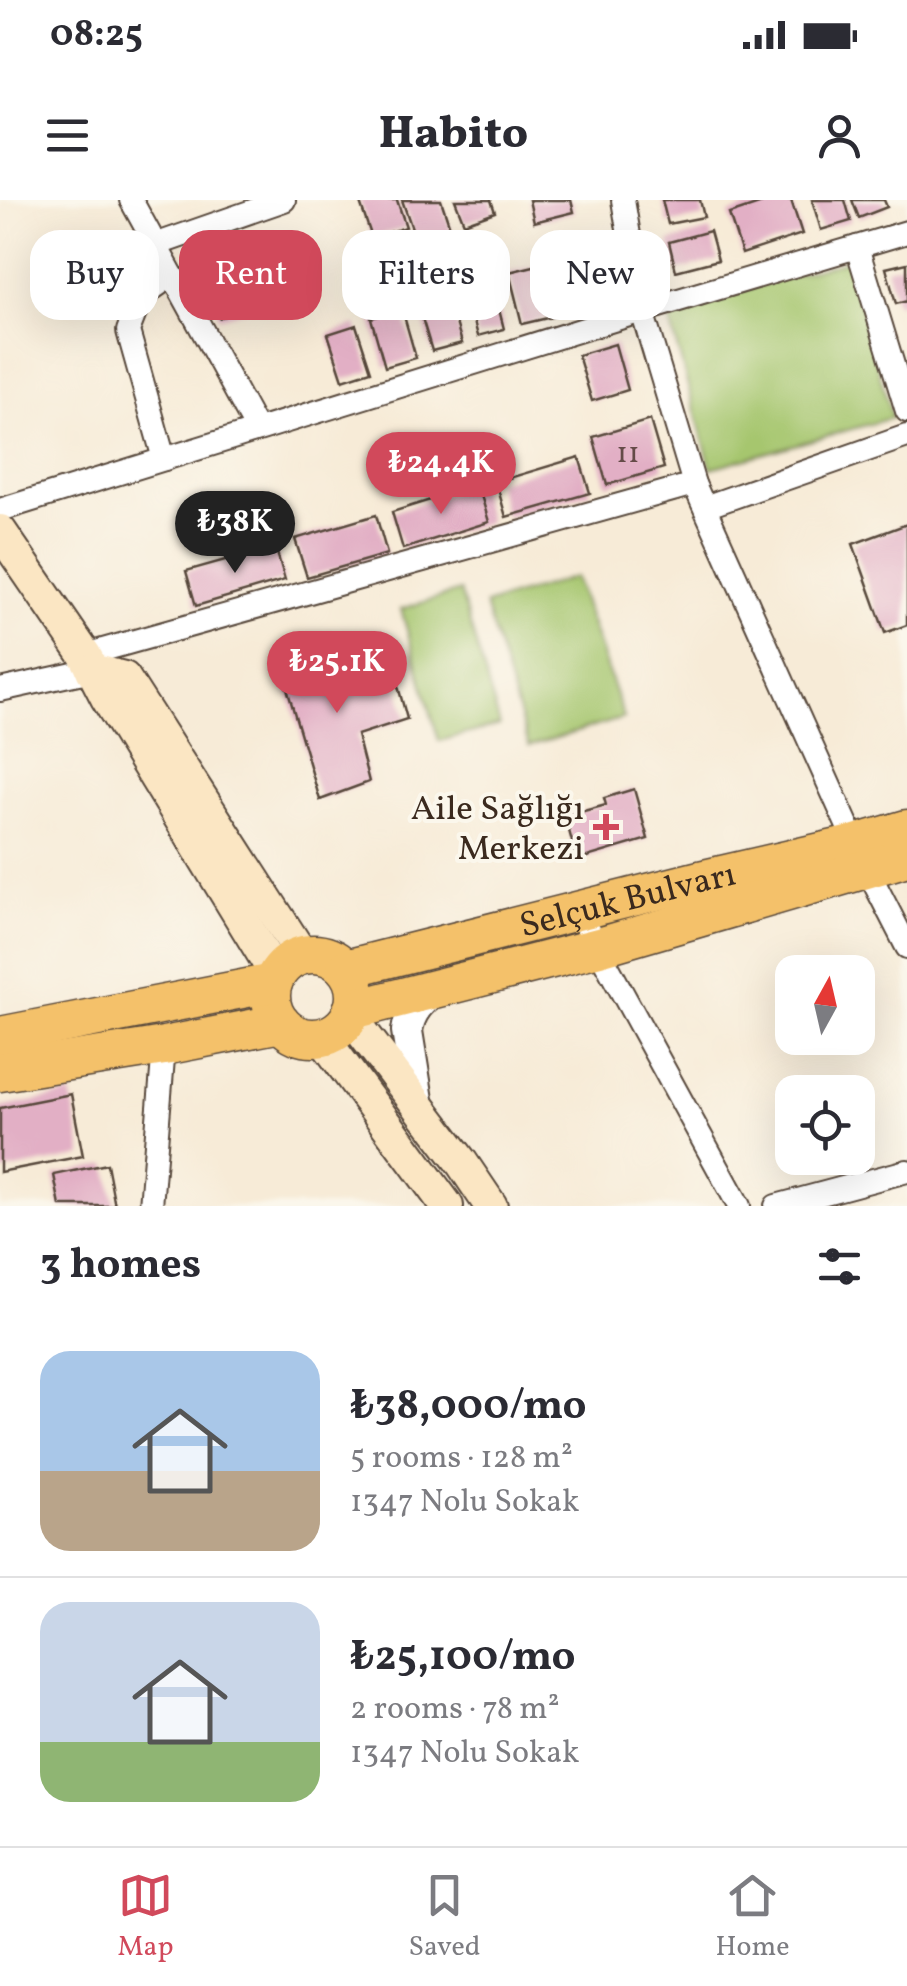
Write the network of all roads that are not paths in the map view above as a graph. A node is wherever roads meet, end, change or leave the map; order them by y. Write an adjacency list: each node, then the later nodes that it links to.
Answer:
1 (130, 200): 4 (street)
2 (284, 200): 7 (street)
3 (623, 200): 5 (street)
4 (147, 230)
5 (628, 230)
6 (907, 232): 8 (street)
7 (159, 244)
8 (857, 246): 11 (street); 14 (street)
9 (159, 252): 10 (street)
10 (172, 275): 15 (street); 17 (street)
11 (670, 303)
12 (613, 320): 15 (street)
13 (645, 320): 18 (street)
14 (907, 411)
15 (258, 430): 17 (street)
16 (907, 436): 19 (street)
17 (164, 459): 20 (street)
18 (694, 484): 19 (street); 22 (street)
19 (705, 507): 25 (street)
20 (0, 510)
21 (0, 530): 22 (main road)
22 (88, 663): 23 (street); 31 (main road)
23 (0, 690)
24 (907, 829): 25 (main road, Selçuk Bulvarı)
25 (862, 856): 26 (main road, Selçuk Bulvarı); 27 (main road, Selçuk Bulvarı); 28 (street); 29 (main road, Selçuk Bulvarı)
26 (907, 857)
27 (578, 912): 29 (street); 30 (main road, Selçuk Bulvarı)
28 (907, 947)
29 (599, 948): 32 (main road, Selçuk Bulvarı); 43 (street)
30 (346, 969): 31 (main road); 33 (main road)
31 (284, 971): 34 (main road); 35 (main road)
32 (435, 989): 33 (main road, Selçuk Bulvarı); 38 (street)
33 (341, 1021): 34 (main road); 38 (main road); 41 (main road)
34 (281, 1023): 36 (main road)
35 (0, 1036)
36 (164, 1046): 37 (main road); 40 (street)
37 (0, 1072)
38 (418, 1106): 42 (main road)
39 (907, 1171): 44 (street)
40 (151, 1206)
41 (447, 1206)
42 (491, 1206)
43 (739, 1206)
44 (776, 1206)

